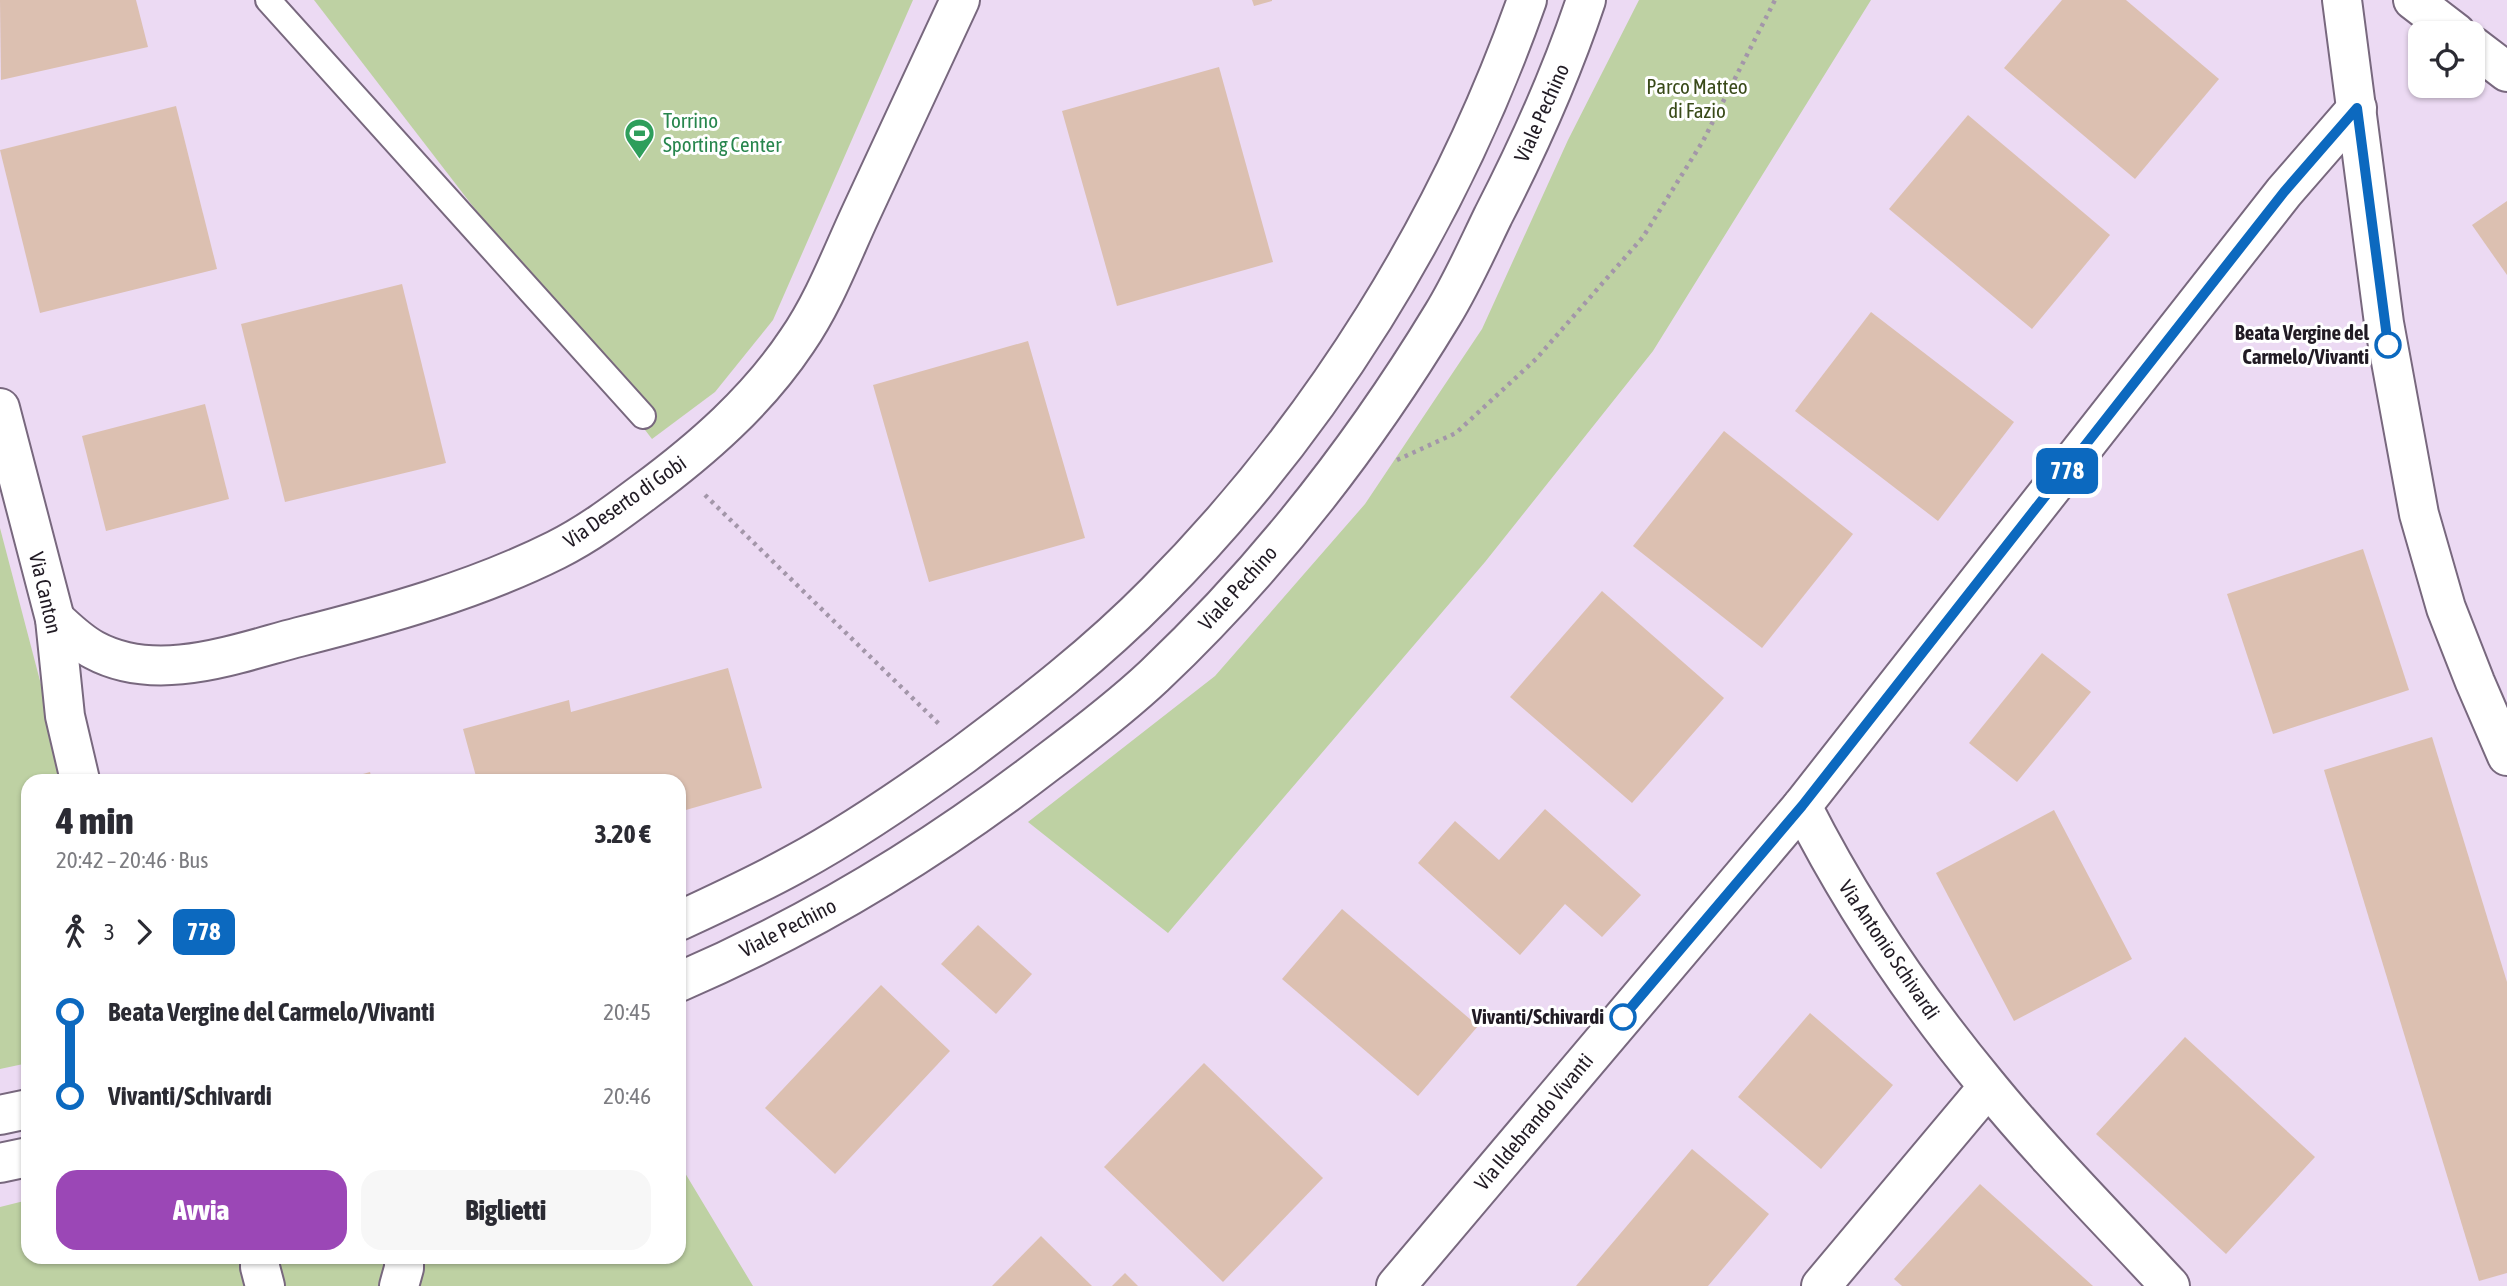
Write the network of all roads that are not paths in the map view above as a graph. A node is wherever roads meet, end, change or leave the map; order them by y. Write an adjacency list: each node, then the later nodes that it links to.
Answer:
1 (268, 0): 12 (lane)
2 (960, 0): 13 (street, Via Deserto di Gobi)
3 (1527, 0): 17 (street)
4 (1586, 0): 18 (street, Viale Pechino)
5 (2342, 0): 10 (street)
6 (2413, 0): 7 (street)
7 (2440, 21)
8 (2485, 55): 9 (street)
9 (2507, 72)
10 (2357, 108): 14 (street); 16 (street, Via Ildebrando Vivanti)
11 (0, 408): 13 (street, Via Canton)
12 (643, 416)
13 (55, 619): 15 (street, Via Canton)
14 (2507, 756)
15 (79, 774)
16 (1802, 806): 19 (street, Via Antonio Schivardi); 28 (street, Via Ildebrando Vivanti)
17 (686, 918)
18 (686, 979)
19 (1988, 1087): 29 (street); 30 (street, Via Antonio Schivardi)
20 (21, 1110): 21 (street)
21 (0, 1115)
22 (21, 1158): 23 (street)
23 (0, 1163)
24 (260, 1264): 26 (street)
25 (404, 1264): 27 (street)
26 (265, 1286)
27 (399, 1286)
28 (1396, 1286)
29 (1821, 1286)
30 (2170, 1286)

